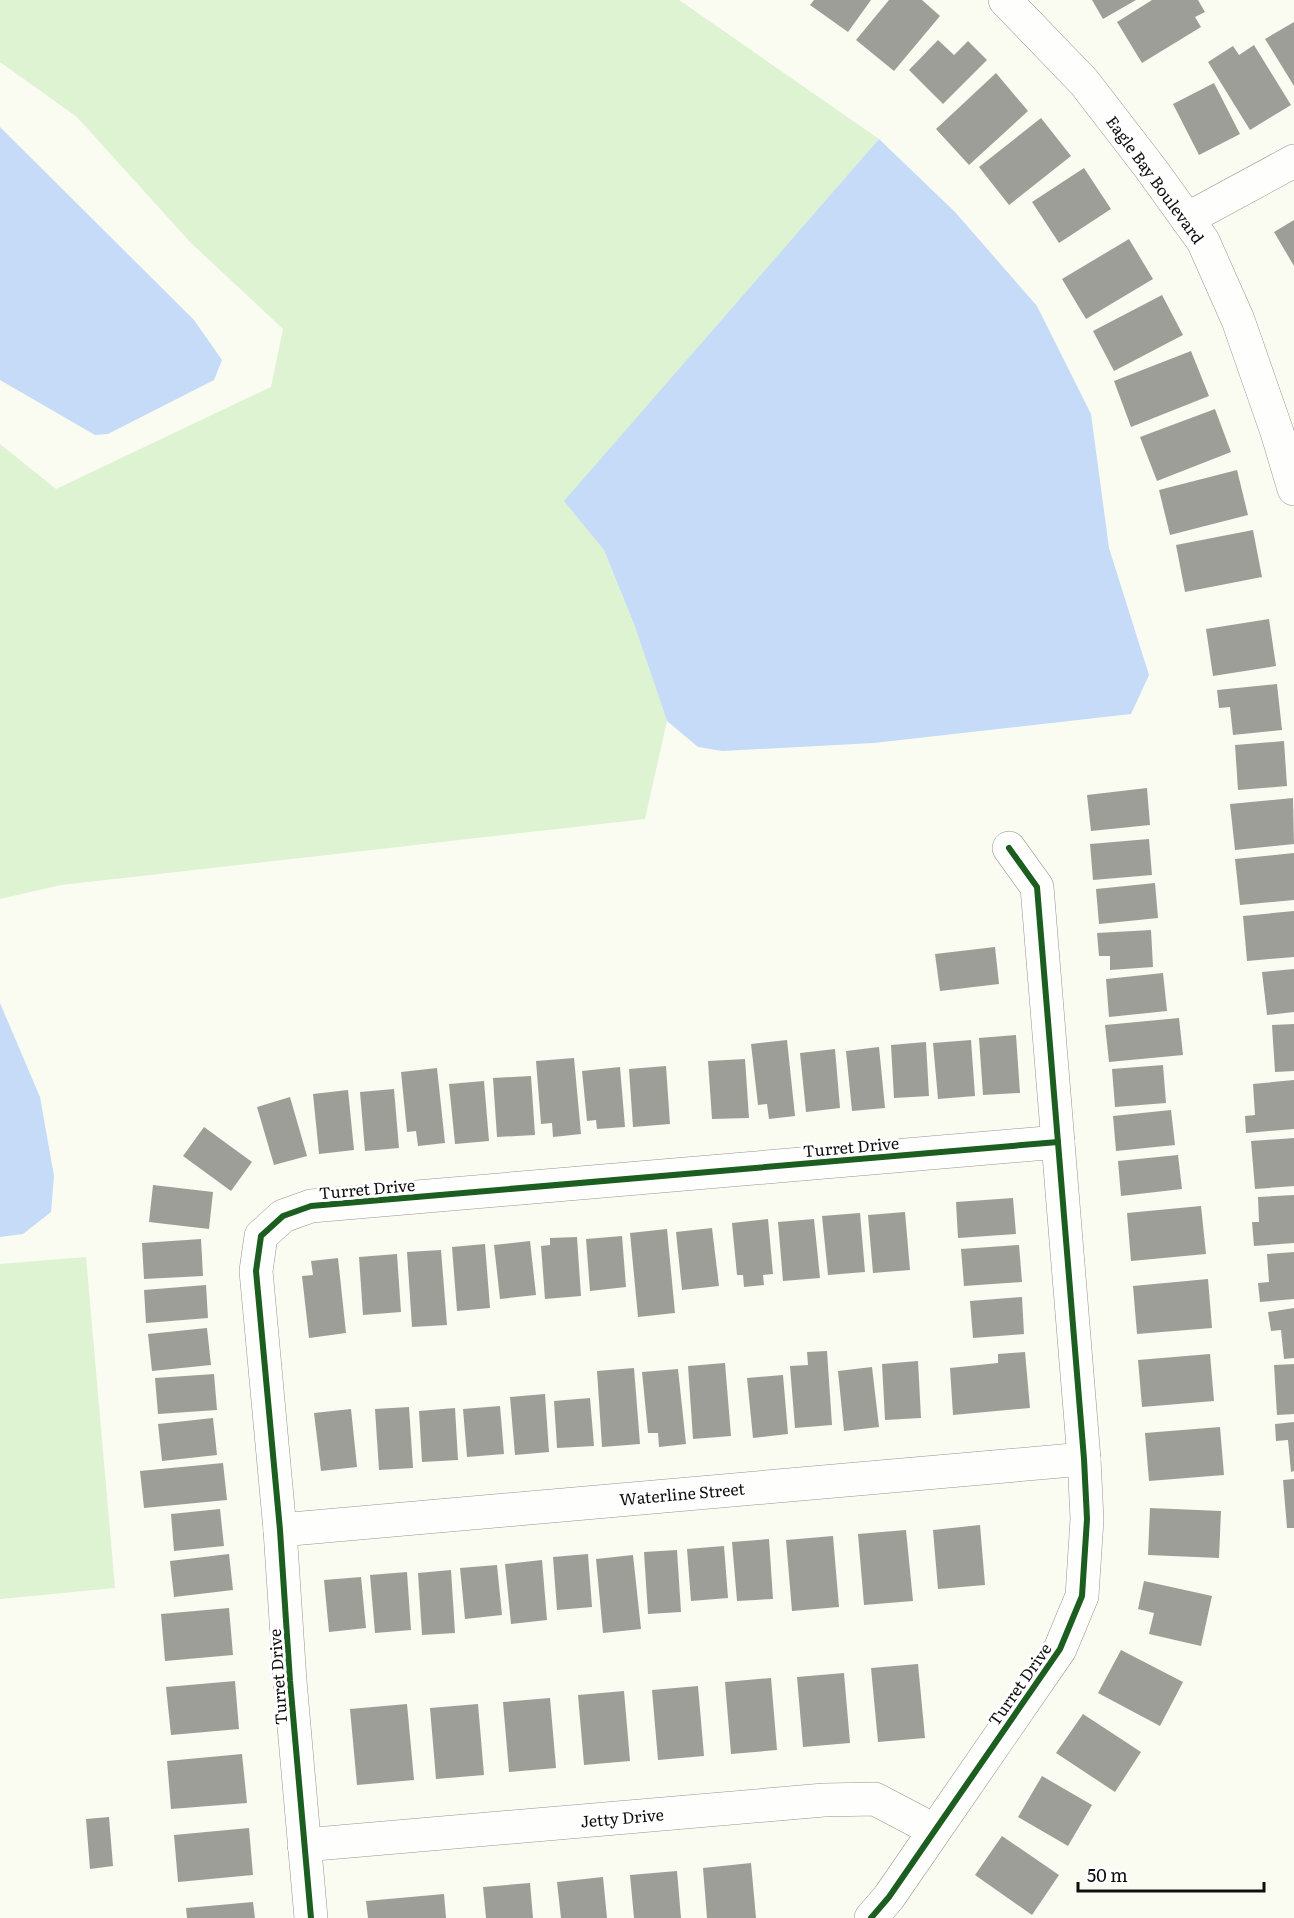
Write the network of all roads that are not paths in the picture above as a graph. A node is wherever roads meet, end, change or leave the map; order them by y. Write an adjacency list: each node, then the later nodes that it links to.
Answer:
1 (1005, 0): 3 (street, Eagle Bay Boulevard)
2 (1294, 161): 3 (street)
3 (1187, 219): 4 (street, Eagle Bay Boulevard)
4 (1291, 469)
5 (1009, 848): 6 (street, Turret Drive)
6 (1058, 1142): 7 (street, Turret Drive); 8 (street, Turret Drive)
7 (1084, 1459): 8 (street, Waterline Street); 9 (street, Turret Drive)
8 (280, 1530): 10 (street, Turret Drive)
9 (934, 1830): 10 (street, Jetty Drive); 12 (street, Turret Drive)
10 (304, 1845): 11 (street, Turret Drive)
11 (311, 1918)
12 (871, 1918)

